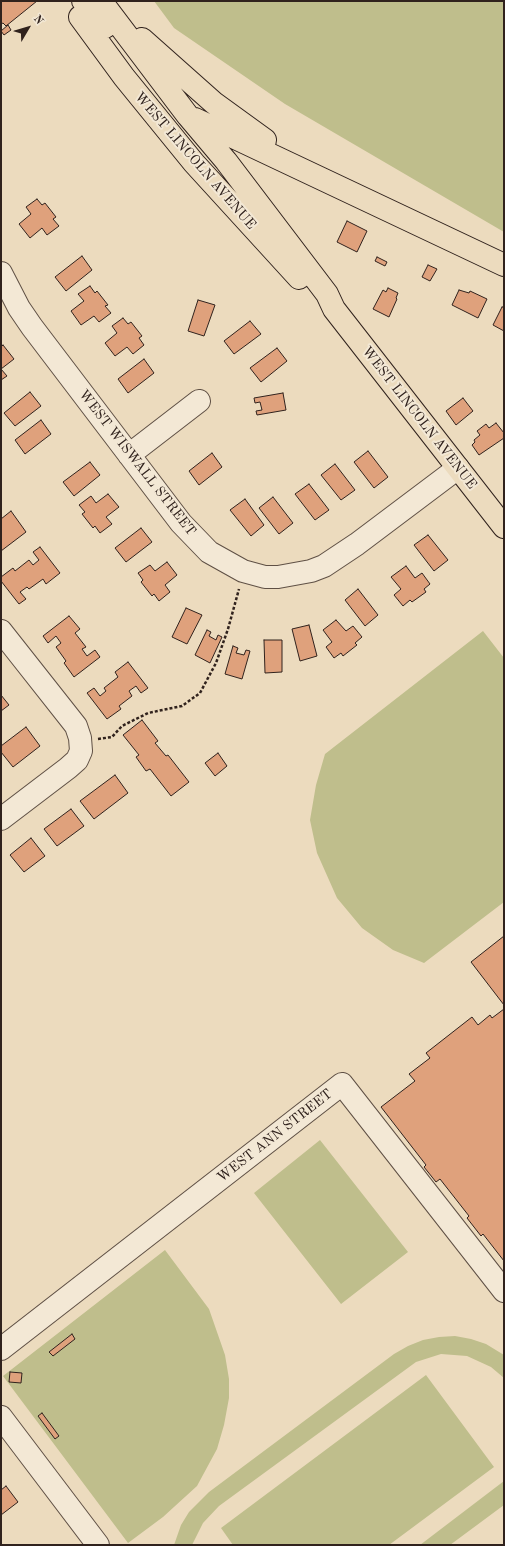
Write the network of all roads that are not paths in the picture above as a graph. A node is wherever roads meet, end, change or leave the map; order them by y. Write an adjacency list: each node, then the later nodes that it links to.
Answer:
1 (69, 1): 11 (main road, WEST LINCOLN AVENUE)
2 (82, 1): 5 (main road)
3 (101, 1): 5 (main road, WEST LINCOLN AVENUE)
4 (106, 1): 8 (main road)
5 (188, 116): 6 (main road); 7 (main road, WEST LINCOLN AVENUE)
6 (262, 151): 7 (main road); 8 (main road)
7 (226, 161): 11 (main road, WEST LINCOLN AVENUE)
8 (359, 196): 9 (main road)
9 (504, 265)
10 (1, 273): 13 (street, WEST WISWALL STREET)
11 (334, 309): 14 (main road, WEST LINCOLN AVENUE)
12 (199, 401): 13 (street)
13 (129, 455): 14 (street, WEST WISWALL STREET)
14 (458, 468): 15 (main road, WEST LINCOLN AVENUE)
15 (504, 527)
16 (1, 631): 17 (street)
17 (1, 819)
18 (504, 1291): 19 (street, WEST ANN STREET)
19 (1, 1349)
20 (1, 1417): 21 (street)
21 (98, 1545)

